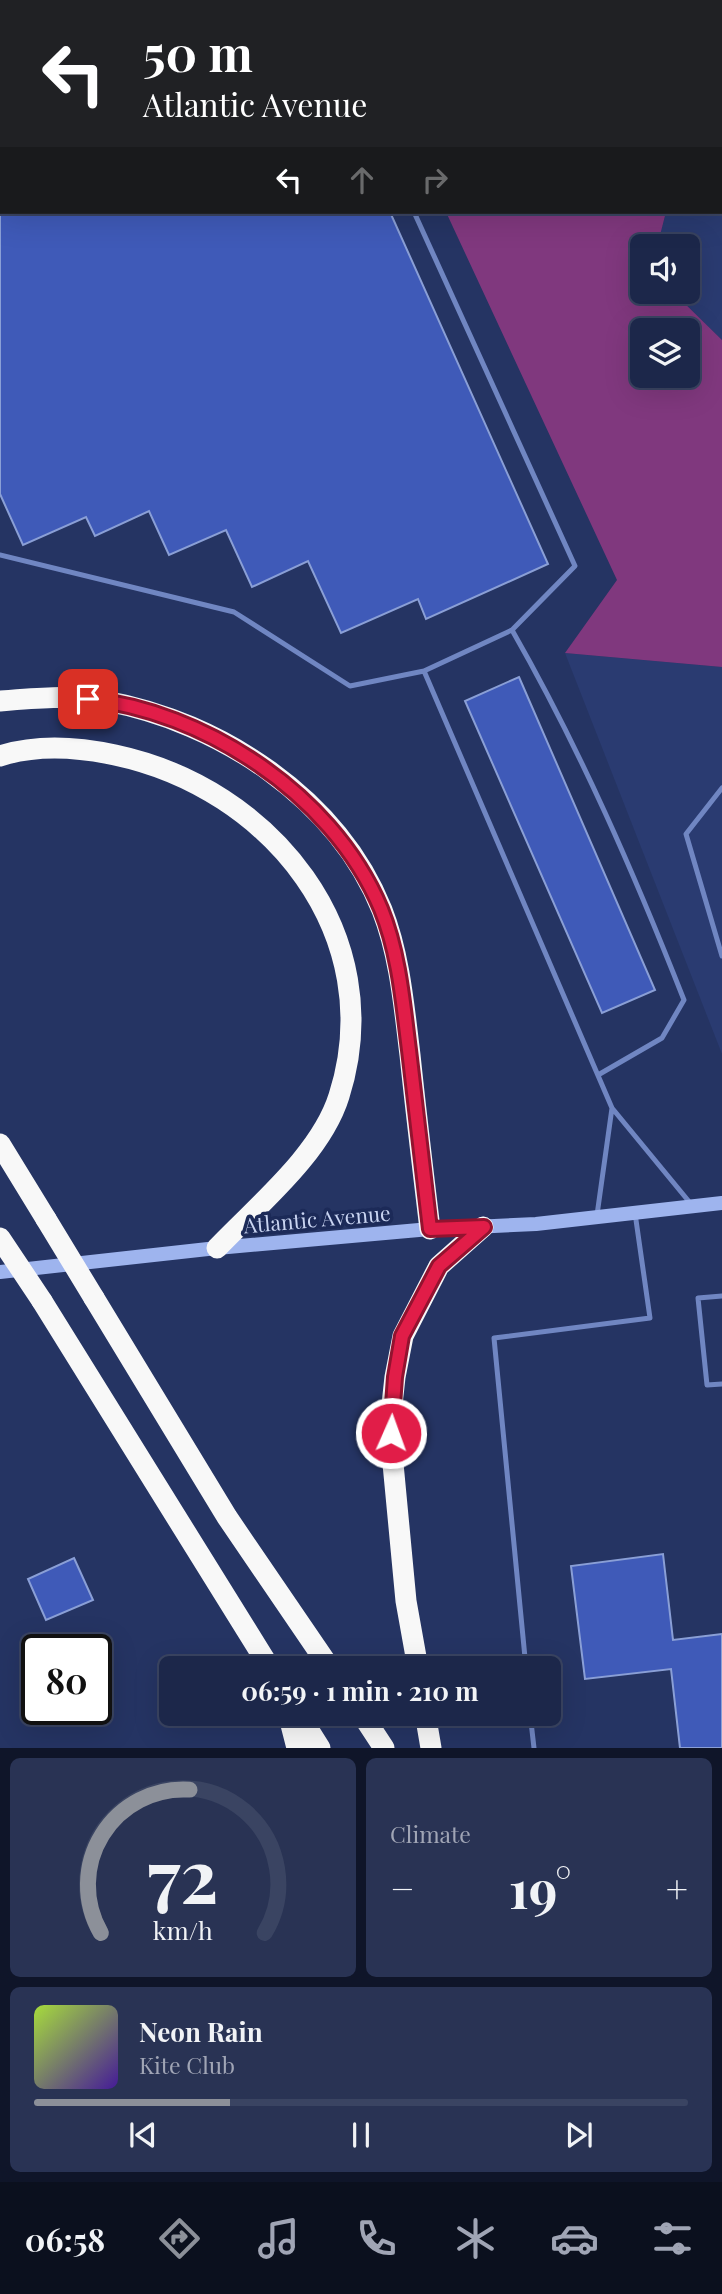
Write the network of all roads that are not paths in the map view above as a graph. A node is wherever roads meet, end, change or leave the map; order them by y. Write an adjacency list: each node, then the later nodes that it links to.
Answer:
1 (415, 214): 3 (lane)
2 (0, 555): 4 (lane)
3 (512, 630): 4 (lane); 9 (lane)
4 (424, 671): 9 (lane)
5 (0, 701): 17 (highway)
6 (0, 756): 19 (highway)
7 (722, 788): 8 (lane)
8 (722, 956)
9 (598, 1075): 10 (lane)
10 (612, 1108): 13 (lane); 15 (lane)
11 (0, 1144): 24 (highway, bridge)
12 (722, 1203): 13 (main road, Atlantic Avenue)
13 (693, 1206): 14 (main road, Atlantic Avenue)
14 (635, 1213): 15 (main road, Atlantic Avenue); 26 (lane)
15 (596, 1217): 16 (main road, Atlantic Avenue)
16 (484, 1227): 17 (main road, Atlantic Avenue); 25 (highway)
17 (430, 1229): 19 (main road, Atlantic Avenue)
18 (0, 1238): 23 (highway, bridge)
19 (217, 1248): 20 (main road, Atlantic Avenue)
20 (0, 1272)
21 (722, 1296): 22 (lane)
22 (722, 1384)
23 (263, 1656)
24 (322, 1656)
25 (416, 1656)
26 (525, 1656)
27 (291, 1726): 32 (highway)
28 (306, 1726): 33 (highway)
29 (370, 1726): 34 (highway)
30 (427, 1726): 35 (highway)
31 (531, 1726): 36 (lane)
32 (297, 1748)
33 (320, 1748)
34 (384, 1748)
35 (431, 1748)
36 (534, 1748)

